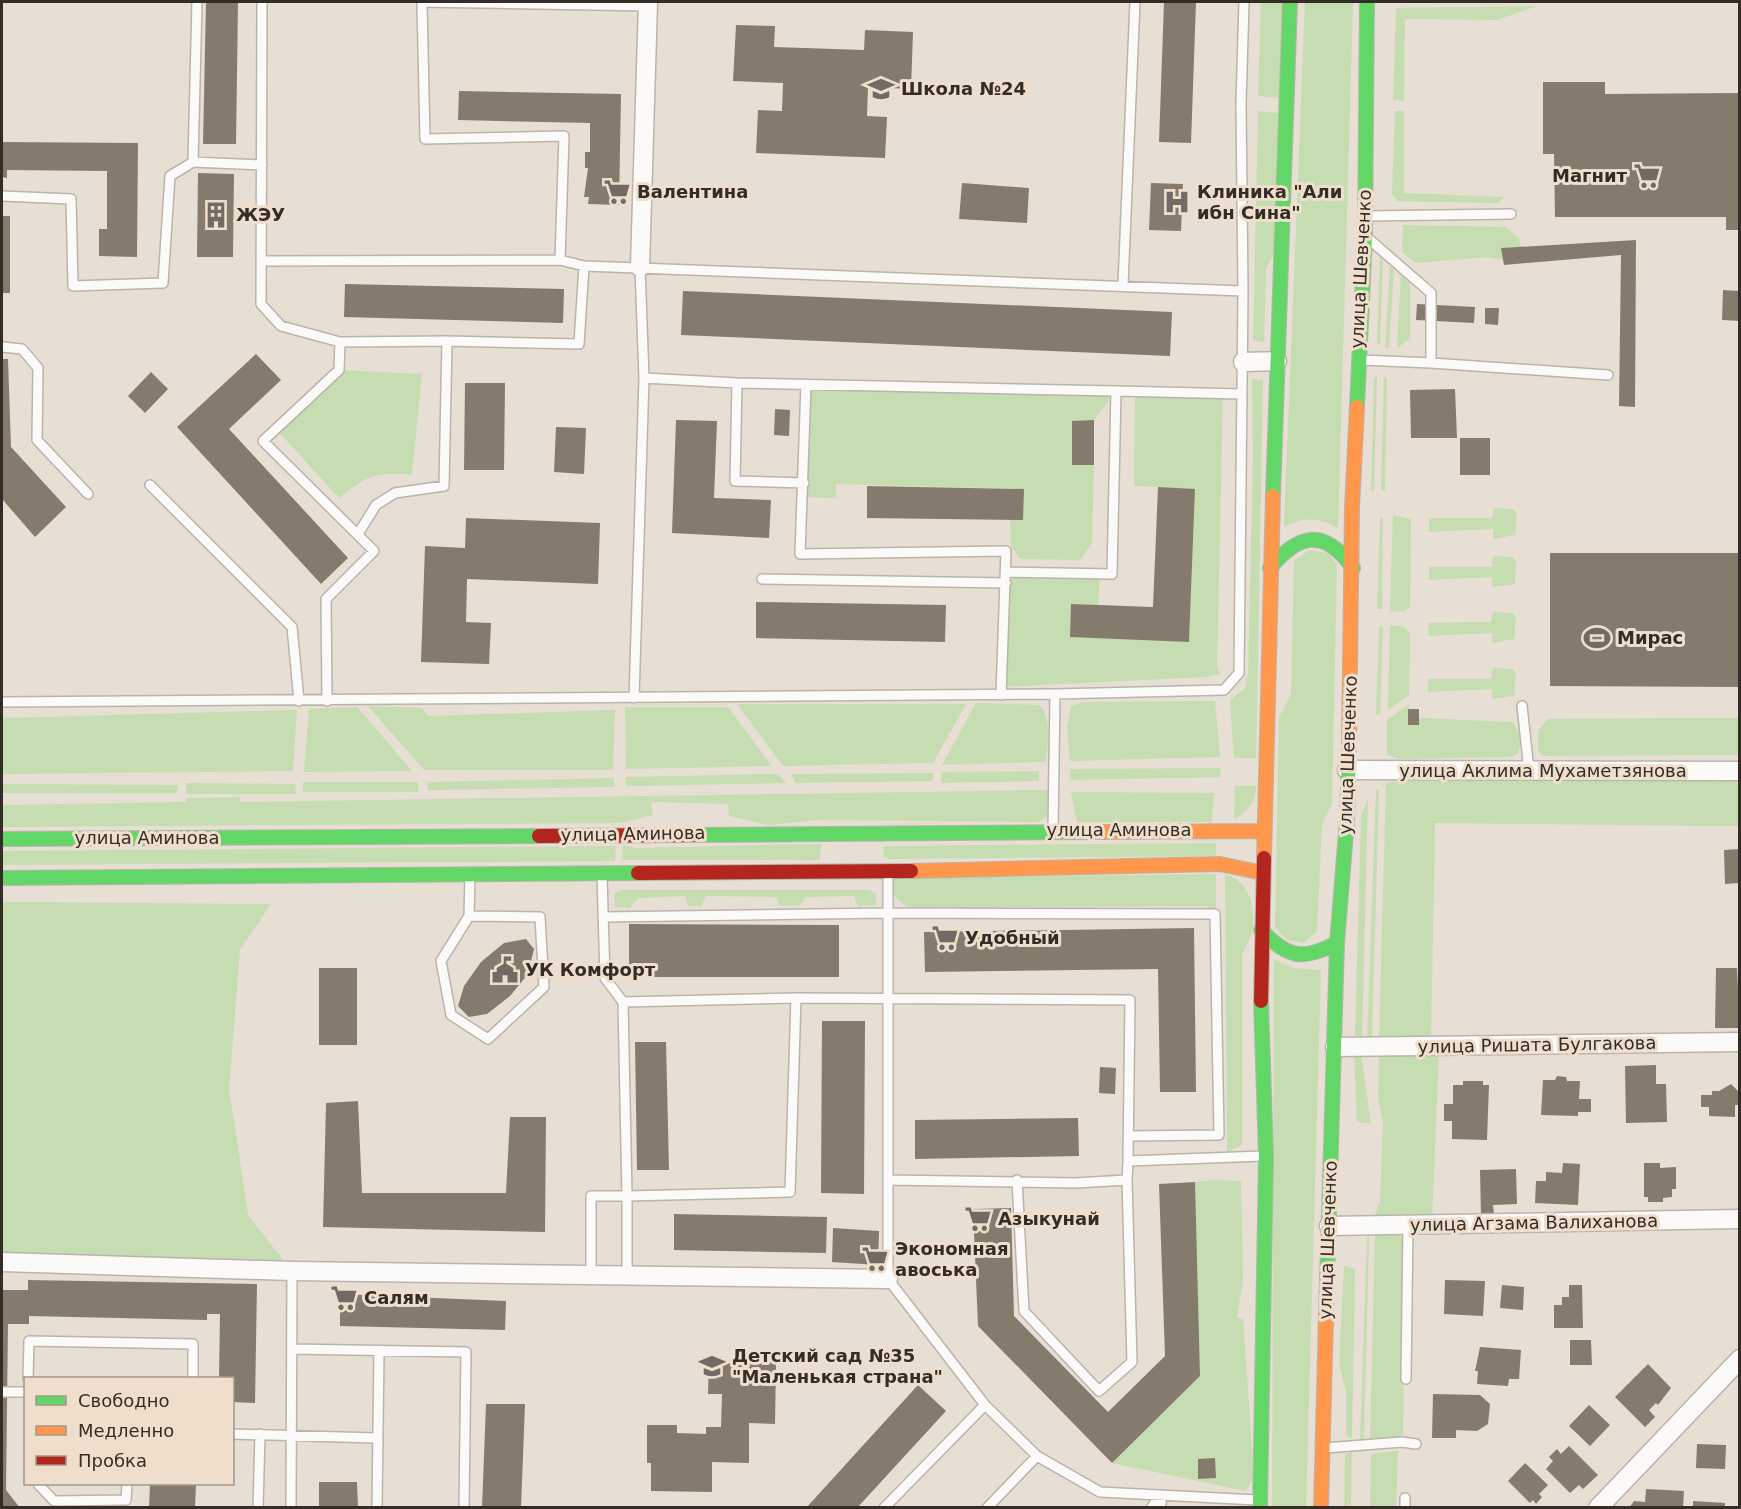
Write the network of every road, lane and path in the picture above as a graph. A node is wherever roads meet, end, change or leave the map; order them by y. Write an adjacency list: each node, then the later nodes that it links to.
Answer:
1 (197, 2): 9 (lane)
2 (262, 2): 10 (lane)
3 (422, 2): 8 (lane); 15 (lane)
4 (1135, 2): 19 (lane)
5 (1244, 2): 20 (lane)
6 (1290, 2): 25 (main road)
7 (1367, 2): 13 (main road, улица Шевченко)
8 (648, 4): 18 (street)
9 (193, 162): 10 (lane); 11 (lane)
10 (262, 165): 16 (lane)
11 (2, 196)
12 (1511, 214): 13 (lane)
13 (1365, 216): 14 (main road, улица Шевченко)
14 (1365, 236): 24 (main road, улица Шевченко); 27 (lane)
15 (560, 260): 16 (lane); 17 (lane)
16 (262, 261): 22 (lane)
17 (584, 266): 18 (lane); 21 (lane)
18 (640, 267): 19 (lane); 29 (lane)
19 (1123, 284): 20 (lane)
20 (1243, 291): 26 (lane)
21 (447, 341): 22 (lane); 37 (lane)
22 (340, 342): 37 (lane)
23 (2, 346): 36 (lane)
24 (1357, 360): 27 (lane); 39 (main road, улица Шевченко)
25 (1277, 361): 26 (street); 38 (main road)
26 (1243, 362): 33 (lane)
27 (1431, 363): 28 (lane)
28 (1608, 375)
29 (644, 378): 30 (lane); 45 (lane)
30 (737, 383): 31 (lane); 34 (lane)
31 (806, 384): 32 (lane); 34 (lane)
32 (1116, 391): 33 (lane); 40 (lane)
33 (1242, 394): 43 (lane)
34 (804, 483): 40 (lane)
35 (150, 485): 46 (lane)
36 (88, 494)
37 (358, 534): 47 (lane)
38 (1270, 568): 39 (main road); 54 (main road)
39 (1353, 568): 50 (main road, улица Шевченко)
40 (1006, 572): 42 (lane)
41 (762, 579): 42 (lane)
42 (1006, 583): 44 (lane)
43 (1055, 694): 44 (lane); 53 (lane)
44 (1001, 695): 45 (lane)
45 (634, 698): 47 (lane)
46 (299, 701): 47 (lane); 48 (lane)
47 (327, 701)
48 (2, 702)
49 (1522, 706): 51 (lane)
50 (1347, 770): 51 (street, улица Аклима Мухаметзянова); 68 (main road, улица Шевченко)
51 (1529, 770): 52 (street, улица Аклима Мухаметзянова)
52 (1740, 771)
53 (1053, 830): 54 (main road, улица Аминова); 56 (main road, улица Аминова)
54 (1264, 831): 62 (main road)
55 (838, 832): 56 (main road, улица Аминова); 57 (main road, улица Аминова); 59 (main road)
56 (875, 832): 58 (main road)
57 (2, 839)
58 (878, 863): 59 (main road, улица Аминова); 62 (main road, улица Аминова); 64 (lane)
59 (832, 871): 61 (main road, улица Аминова)
60 (470, 872): 61 (main road, улица Аминова); 63 (main road, улица Аминова); 65 (lane)
61 (602, 872): 66 (lane)
62 (1263, 873): 67 (main road)
63 (2, 878)
64 (888, 913): 66 (lane); 70 (lane); 74 (lane)
65 (469, 916): 65 (lane)
66 (603, 917): 71 (lane)
67 (1261, 930): 68 (main road); 75 (main road)
68 (1337, 943): 73 (main road, улица Шевченко)
69 (796, 998): 70 (lane); 71 (lane); 80 (lane)
70 (888, 999): 74 (lane); 77 (lane)
71 (623, 1002): 80 (lane)
72 (1740, 1042): 73 (street, улица Ришата Булгакова)
73 (1335, 1047): 83 (main road, улица Шевченко)
74 (1128, 1136): 76 (lane)
75 (1266, 1156): 76 (lane); 108 (main road)
76 (1128, 1161): 79 (lane)
77 (888, 1180): 78 (lane); 88 (lane)
78 (1017, 1180): 79 (lane); 79 (lane)
79 (1127, 1180)
80 (627, 1196): 86 (lane); 87 (lane)
81 (1740, 1219): 82 (street, улица Агзама Валиханова)
82 (1408, 1225): 83 (street, улица Агзама Валиханова); 94 (lane)
83 (1329, 1226): 103 (main road, улица Шевченко)
84 (2, 1262): 85 (street)
85 (292, 1270): 86 (street); 89 (lane)
86 (591, 1275): 87 (street)
87 (627, 1276): 88 (street)
88 (888, 1279): 97 (lane)
89 (292, 1349): 90 (lane); 100 (lane)
90 (379, 1351): 101 (lane); 112 (lane)
91 (1740, 1359): 118 (street)
92 (28, 1377): 93 (lane)
93 (193, 1377)
94 (1406, 1379)
95 (2, 1392): 96 (lane)
96 (24, 1392)
97 (985, 1405): 104 (lane); 113 (lane)
98 (234, 1434): 99 (lane)
99 (260, 1434): 100 (lane); 109 (lane)
100 (292, 1435): 101 (lane); 110 (lane)
101 (376, 1438): 111 (lane)
102 (1416, 1444): 103 (lane)
103 (1322, 1448): 117 (main road, улица Шевченко)
104 (1037, 1456): 107 (lane); 114 (lane)
105 (39, 1485): 106 (lane)
106 (127, 1485)
107 (1161, 1496): 108 (lane); 115 (lane); 116 (lane)
108 (1260, 1504)
109 (258, 1508)
110 (291, 1508)
111 (377, 1508)
112 (464, 1508)
113 (884, 1508)
114 (987, 1508)
115 (1151, 1508)
116 (1161, 1508)
117 (1321, 1508)
118 (1598, 1508)

